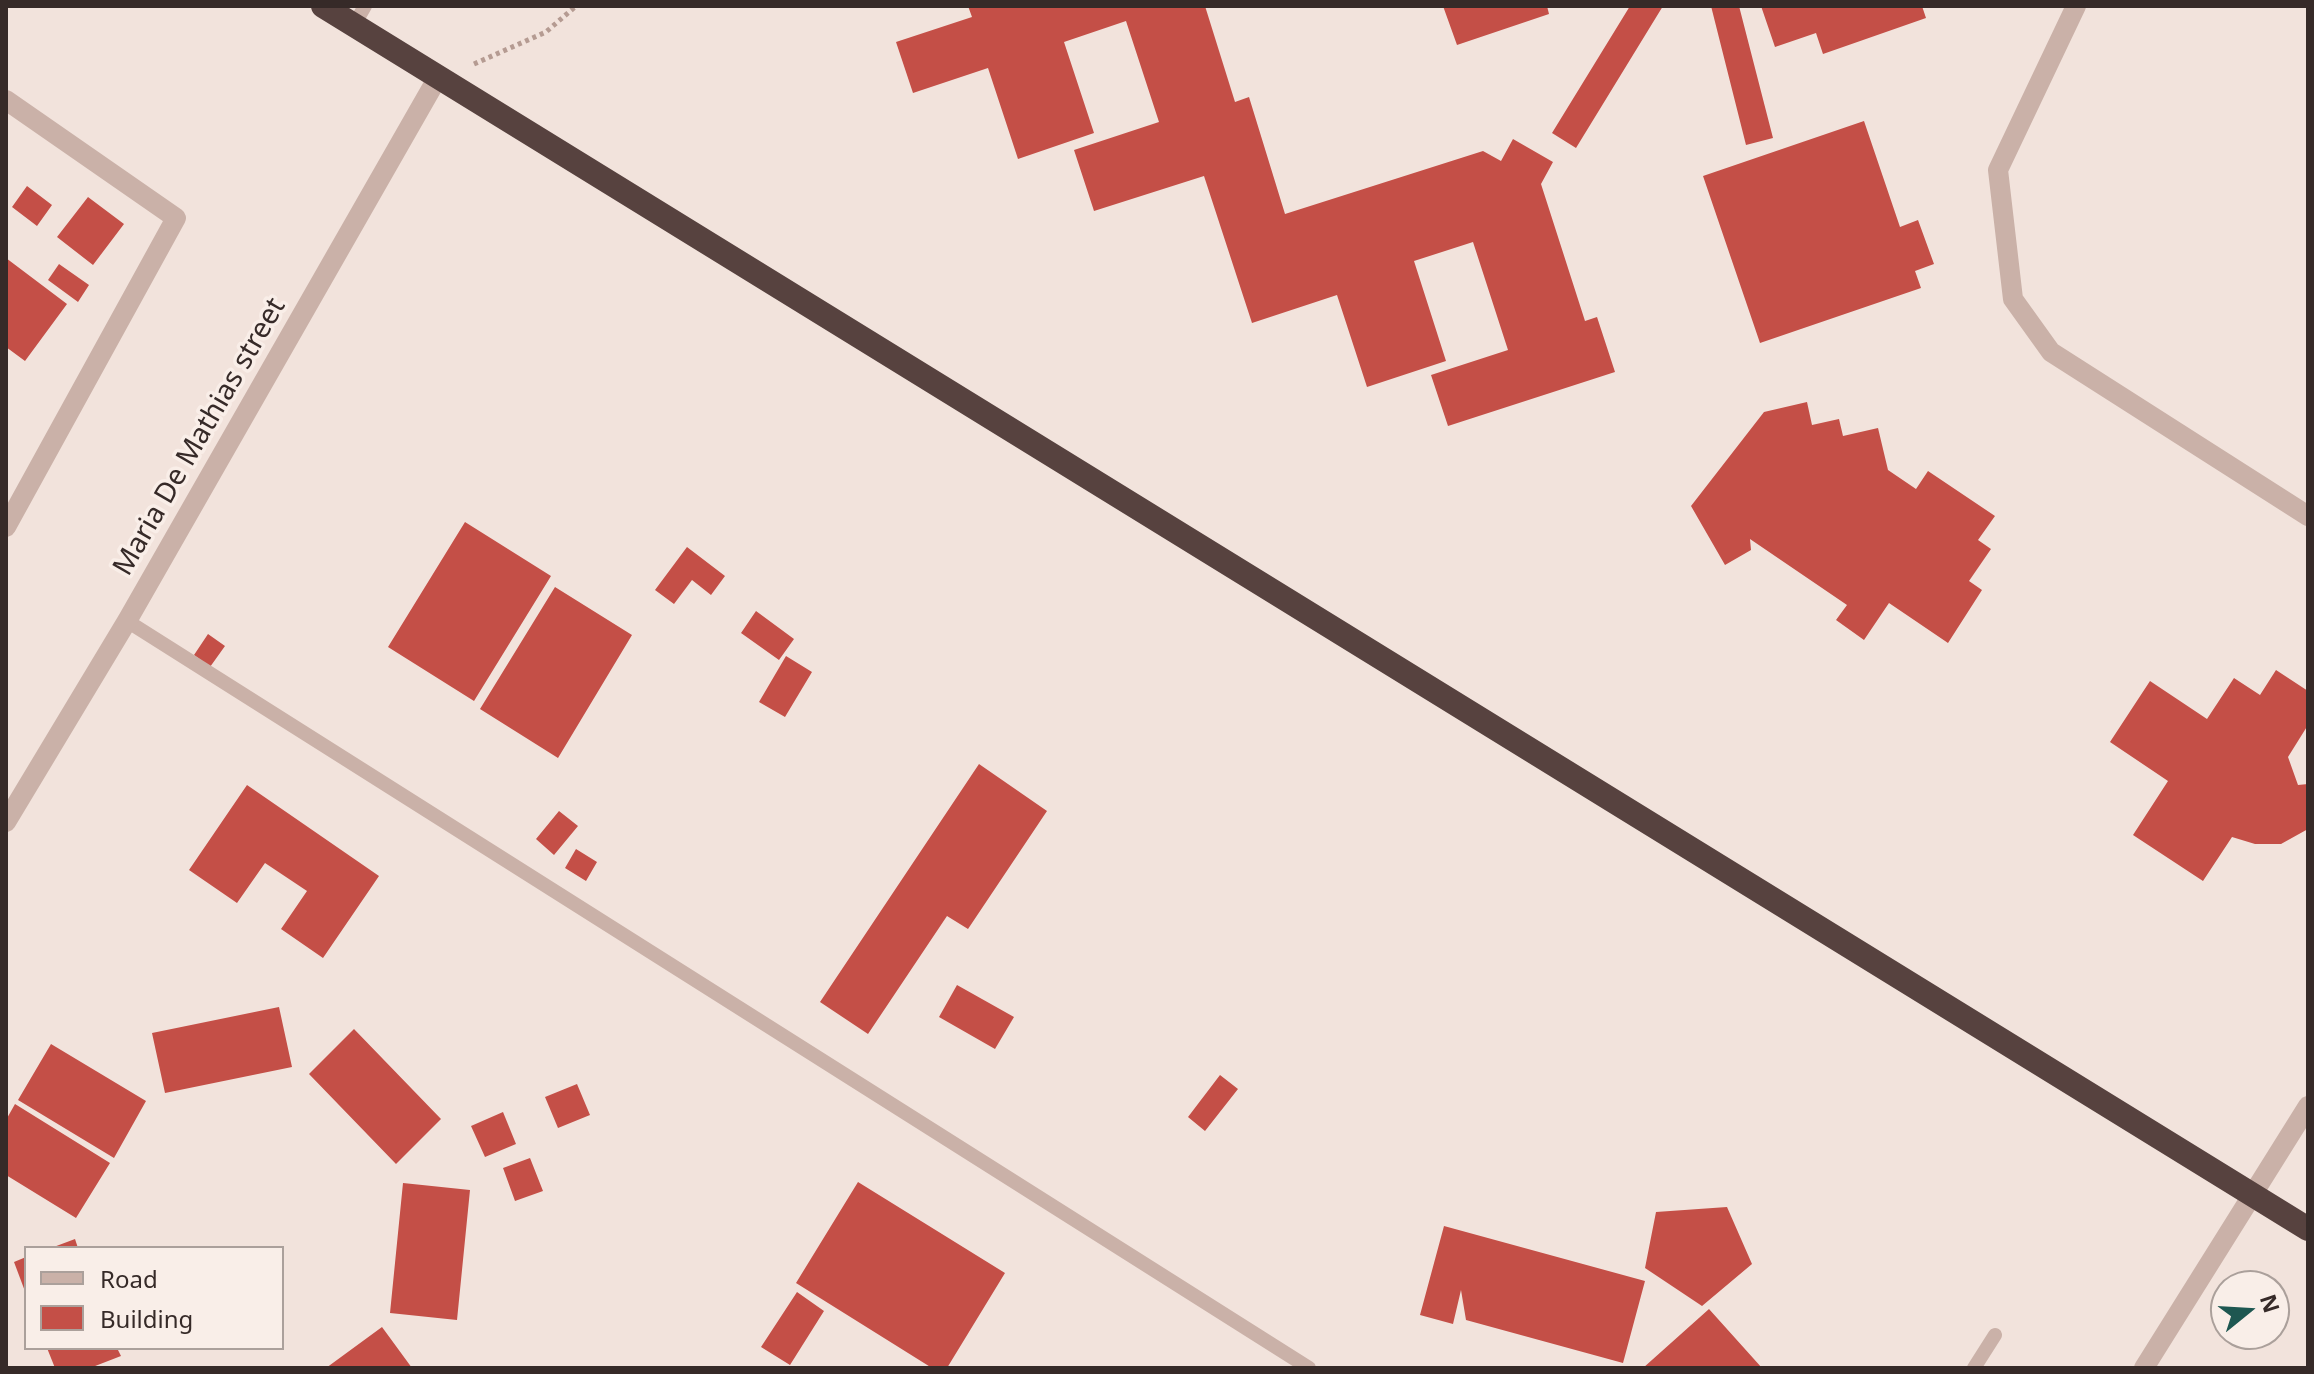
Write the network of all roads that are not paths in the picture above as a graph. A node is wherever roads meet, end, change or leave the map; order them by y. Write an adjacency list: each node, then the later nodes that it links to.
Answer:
1 (323, 6): 3 (highway)
2 (2076, 6): 6 (street)
3 (359, 16): 4 (highway)
4 (438, 77): 8 (street, Maria De Mathias street); 11 (highway)
5 (6, 100): 7 (street)
6 (2308, 516)
7 (6, 527)
8 (127, 621): 9 (street, Maria De Mathias street); 14 (lane)
9 (6, 822)
10 (2308, 1106): 11 (street)
11 (2253, 1194): 12 (highway); 16 (street)
12 (2308, 1229)
13 (1995, 1335): 15 (lane)
14 (1309, 1368)
15 (1974, 1368)
16 (2144, 1368)

